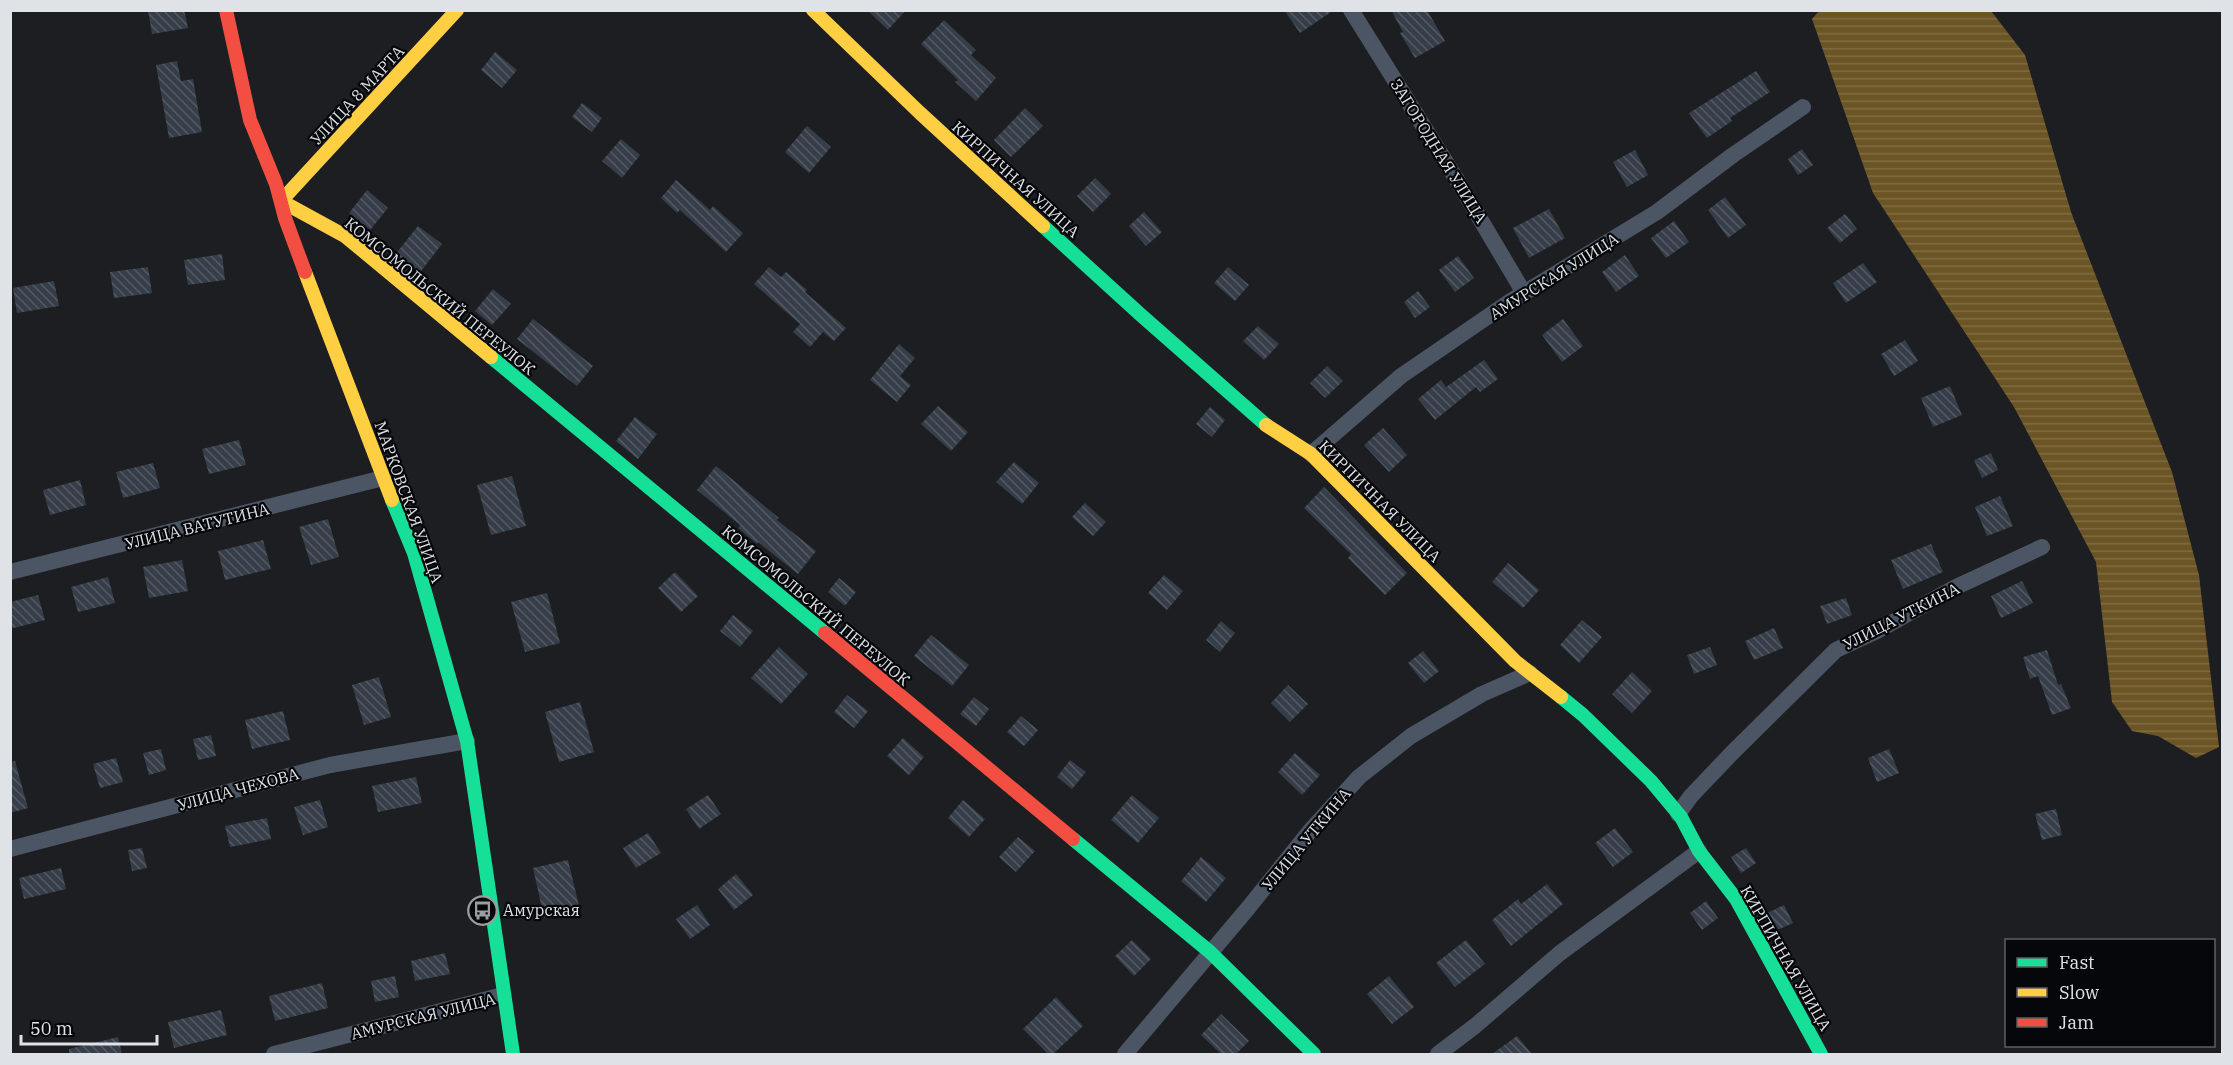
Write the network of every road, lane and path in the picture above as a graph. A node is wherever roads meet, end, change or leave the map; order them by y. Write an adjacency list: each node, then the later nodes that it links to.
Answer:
1 (226, 10): 6 (street, МАРКОВСКАЯ УЛИЦА)
2 (457, 10): 6 (street, УЛИЦА 8 МАРТА)
3 (813, 10): 8 (street, КИРПИЧНАЯ УЛИЦА)
4 (1352, 10): 7 (street, ЗАГОРОДНАЯ УЛИЦА)
5 (1803, 107): 7 (street, АМУРСКАЯ УЛИЦА)
6 (280, 201): 9 (street, МАРКОВСКАЯ УЛИЦА); 17 (street, КОМСОМОЛЬСКИЙ ПЕРЕУЛОК)
7 (1524, 293): 8 (street, АМУРСКАЯ УЛИЦА)
8 (1311, 454): 12 (street, КИРПИЧНАЯ УЛИЦА)
9 (383, 478): 11 (street, УЛИЦА ВАТУТИНА); 13 (street, МАРКОВСКАЯ УЛИЦА)
10 (2043, 547): 14 (street, УЛИЦА УТКИНА)
11 (10, 572)
12 (1530, 673): 14 (street, КИРПИЧНАЯ УЛИЦА); 17 (street, УЛИЦА УТКИНА)
13 (467, 741): 15 (street, УЛИЦА ЧЕХОВА); 18 (street, МАРКОВСКАЯ УЛИЦА)
14 (1678, 814): 16 (street, КИРПИЧНАЯ УЛИЦА)
15 (10, 849)
16 (1699, 851): 23 (street); 24 (street, КИРПИЧНАЯ УЛИЦА)
17 (1210, 952): 21 (street, УЛИЦА УТКИНА); 22 (street, КОМСОМОЛЬСКИЙ ПЕРЕУЛОК)
18 (503, 995): 19 (street, АМУРСКАЯ УЛИЦА); 20 (street, МАРКОВСКАЯ УЛИЦА)
19 (274, 1054)
20 (513, 1054)
21 (1125, 1054)
22 (1314, 1054)
23 (1438, 1054)
24 (1821, 1054)

